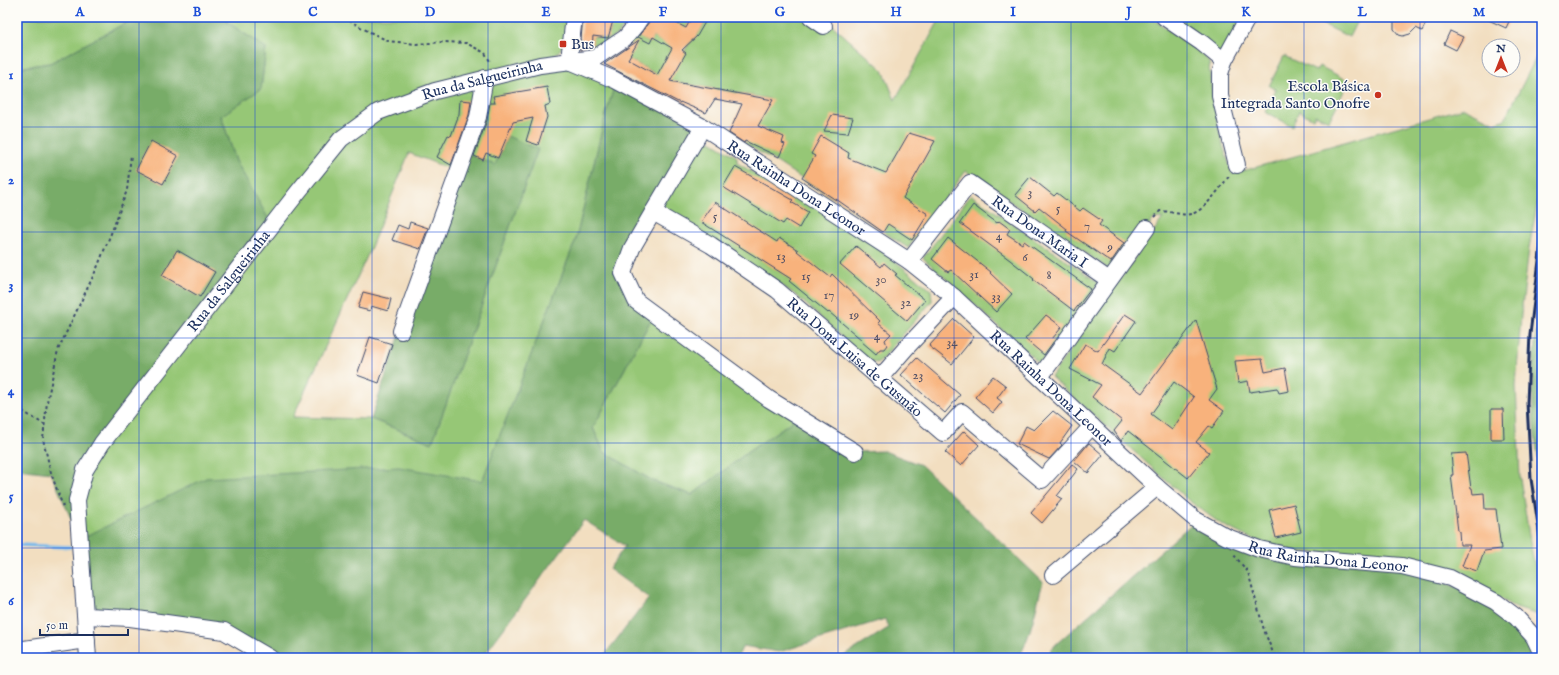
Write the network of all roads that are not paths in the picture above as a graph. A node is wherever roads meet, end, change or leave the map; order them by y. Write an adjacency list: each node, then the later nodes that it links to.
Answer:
1 (574, 17): 6 (street)
2 (641, 17): 6 (street, Rua da Salgueirinha)
3 (1164, 17): 5 (street)
4 (1248, 17): 5 (street)
5 (1224, 61): 9 (street)
6 (572, 62): 7 (street, Rua da Salgueirinha); 8 (street, Rua Rainha Dona Leonor)
7 (490, 77): 15 (street); 22 (street, Rua da Salgueirinha)
8 (703, 127): 10 (street); 12 (street, Rua Rainha Dona Leonor)
9 (1237, 165)
10 (653, 212): 17 (street, Rua Dona Luisa de Gusmão); 19 (street)
11 (1147, 228): 13 (street)
12 (910, 261): 13 (street, Rua Dona Maria I); 14 (street, Rua Rainha Dona Leonor)
13 (1109, 280): 16 (street)
14 (954, 297): 16 (street, Rua Rainha Dona Leonor); 17 (street)
15 (401, 331)
16 (1040, 378): 18 (street, Rua Rainha Dona Leonor)
17 (879, 379): 18 (street, Rua Dona Luisa de Gusmão)
18 (1092, 426): 20 (street, Rua Rainha Dona Leonor)
19 (855, 452)
20 (1158, 487): 21 (street); 25 (street, Rua Rainha Dona Leonor)
21 (1053, 575)
22 (86, 616): 23 (street, Rua da Salgueirinha); 27 (street)
23 (87, 640): 24 (street); 26 (street, Rua da Salgueirinha)
24 (17, 650)
25 (1542, 654)
26 (88, 658)
27 (270, 658)

